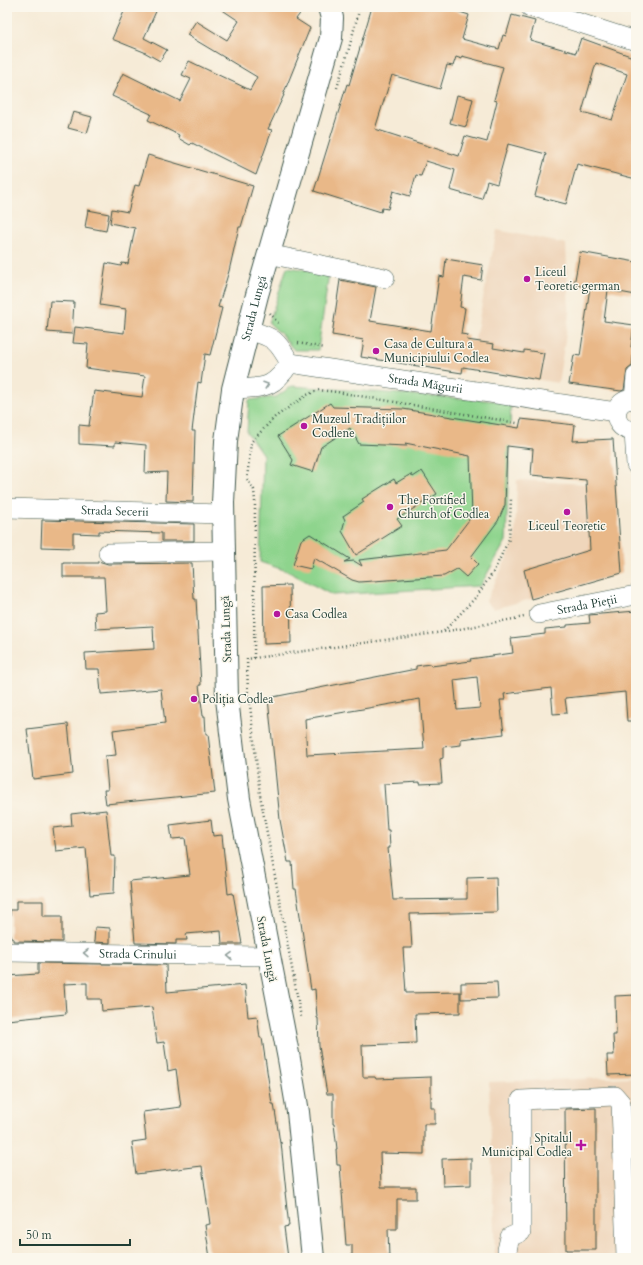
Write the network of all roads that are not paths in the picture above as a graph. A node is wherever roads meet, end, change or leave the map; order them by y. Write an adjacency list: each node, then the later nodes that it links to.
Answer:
1 (329, 7): 4 (highway, Strada Lungă)
2 (530, 7): 3 (street)
3 (636, 41)
4 (268, 254): 5 (street); 6 (highway, Strada Lungă)
5 (385, 278)
6 (248, 330): 7 (street); 9 (highway, Strada Lungă)
7 (290, 363): 9 (street, one-way to 7); 11 (street, Strada Măgurii)
8 (636, 376): 10 (street)
9 (233, 389): 15 (highway, Strada Lungă)
10 (635, 399): 11 (street)
11 (616, 412): 12 (street)
12 (635, 430): 13 (street)
13 (636, 465)
14 (7, 508): 15 (street, Strada Secerii)
15 (222, 514): 16 (highway, Strada Lungă)
16 (224, 550): 17 (street); 21 (highway, Strada Lungă)
17 (108, 553)
18 (636, 595): 19 (street, Strada Pieții)
19 (538, 614)
20 (7, 952): 21 (street, Strada Crinului, one-way to 20)
21 (269, 956): 22 (highway, Strada Lungă)
22 (313, 1258)
23 (509, 1258): 24 (street)
24 (626, 1258)

